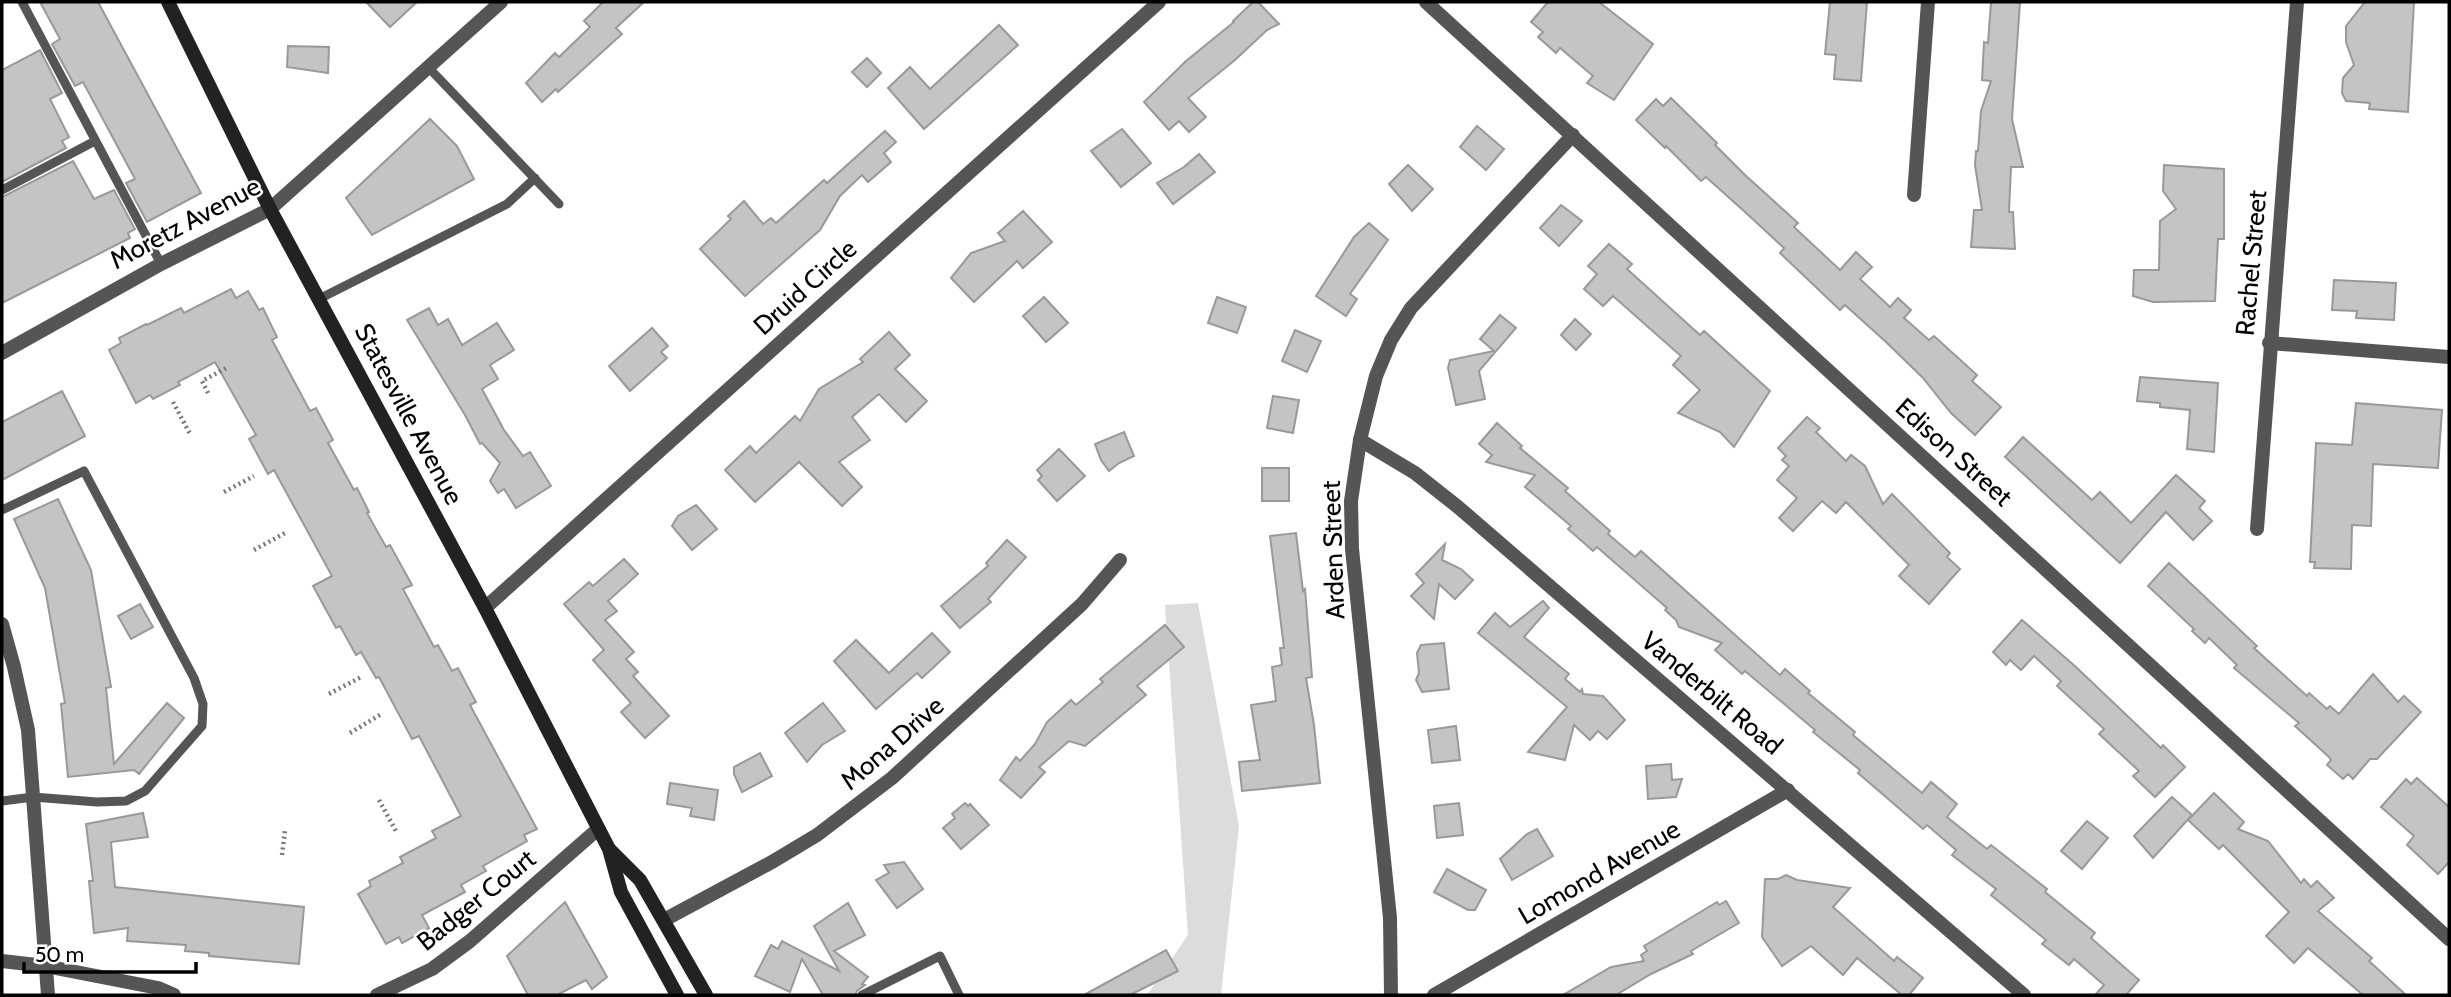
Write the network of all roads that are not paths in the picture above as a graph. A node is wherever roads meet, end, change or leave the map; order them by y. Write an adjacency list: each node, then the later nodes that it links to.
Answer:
1 (22, 2): 10 (lane)
2 (168, 2): 15 (main road, Statesville Avenue)
3 (501, 2): 8 (street, Moretz Avenue)
4 (1159, 2): 25 (street, Druid Circle)
5 (1426, 2): 9 (street, Edison Street)
6 (1928, 2): 13 (street)
7 (2297, 2): 18 (street, Rachel Street)
8 (428, 67): 11 (lane); 15 (street, Moretz Avenue)
9 (1573, 135): 21 (street, Arden Street); 33 (street, Edison Street)
10 (94, 141): 12 (lane); 16 (lane)
11 (535, 178): 14 (lane); 17 (lane)
12 (2, 190)
13 (1914, 195)
14 (559, 204)
15 (270, 209): 16 (street, Moretz Avenue); 17 (main road, Statesville Avenue)
16 (161, 264): 19 (street, Moretz Avenue)
17 (319, 299): 25 (main road, Statesville Avenue)
18 (2269, 343): 20 (street); 23 (street, Rachel Street)
19 (2, 353)
20 (2449, 357)
21 (1360, 440): 27 (street, Vanderbilt Road); 43 (street, Arden Street)
22 (2, 510): 28 (lane)
23 (2257, 529)
24 (1120, 560): 32 (street, Mona Drive)
25 (485, 608): 30 (main road, Statesville Avenue)
26 (2, 624): 28 (street)
27 (1788, 790): 44 (street, Lomond Avenue); 45 (street, Vanderbilt Road)
28 (33, 797): 29 (lane); 35 (street)
29 (2, 800)
30 (598, 830): 31 (main road, Statesville Avenue); 38 (street, Badger Court)
31 (609, 849): 32 (main road, Statesville Avenue); 39 (main road, Statesville Avenue)
32 (664, 920): 40 (main road, Statesville Avenue)
33 (2449, 939)
34 (2, 961): 35 (street)
35 (45, 966): 36 (street); 37 (street)
36 (48, 995)
37 (174, 995)
38 (377, 995)
39 (677, 995)
40 (706, 995)
41 (862, 995): 42 (lane)
42 (959, 995)
43 (1391, 995)
44 (1434, 995)
45 (2024, 995)

